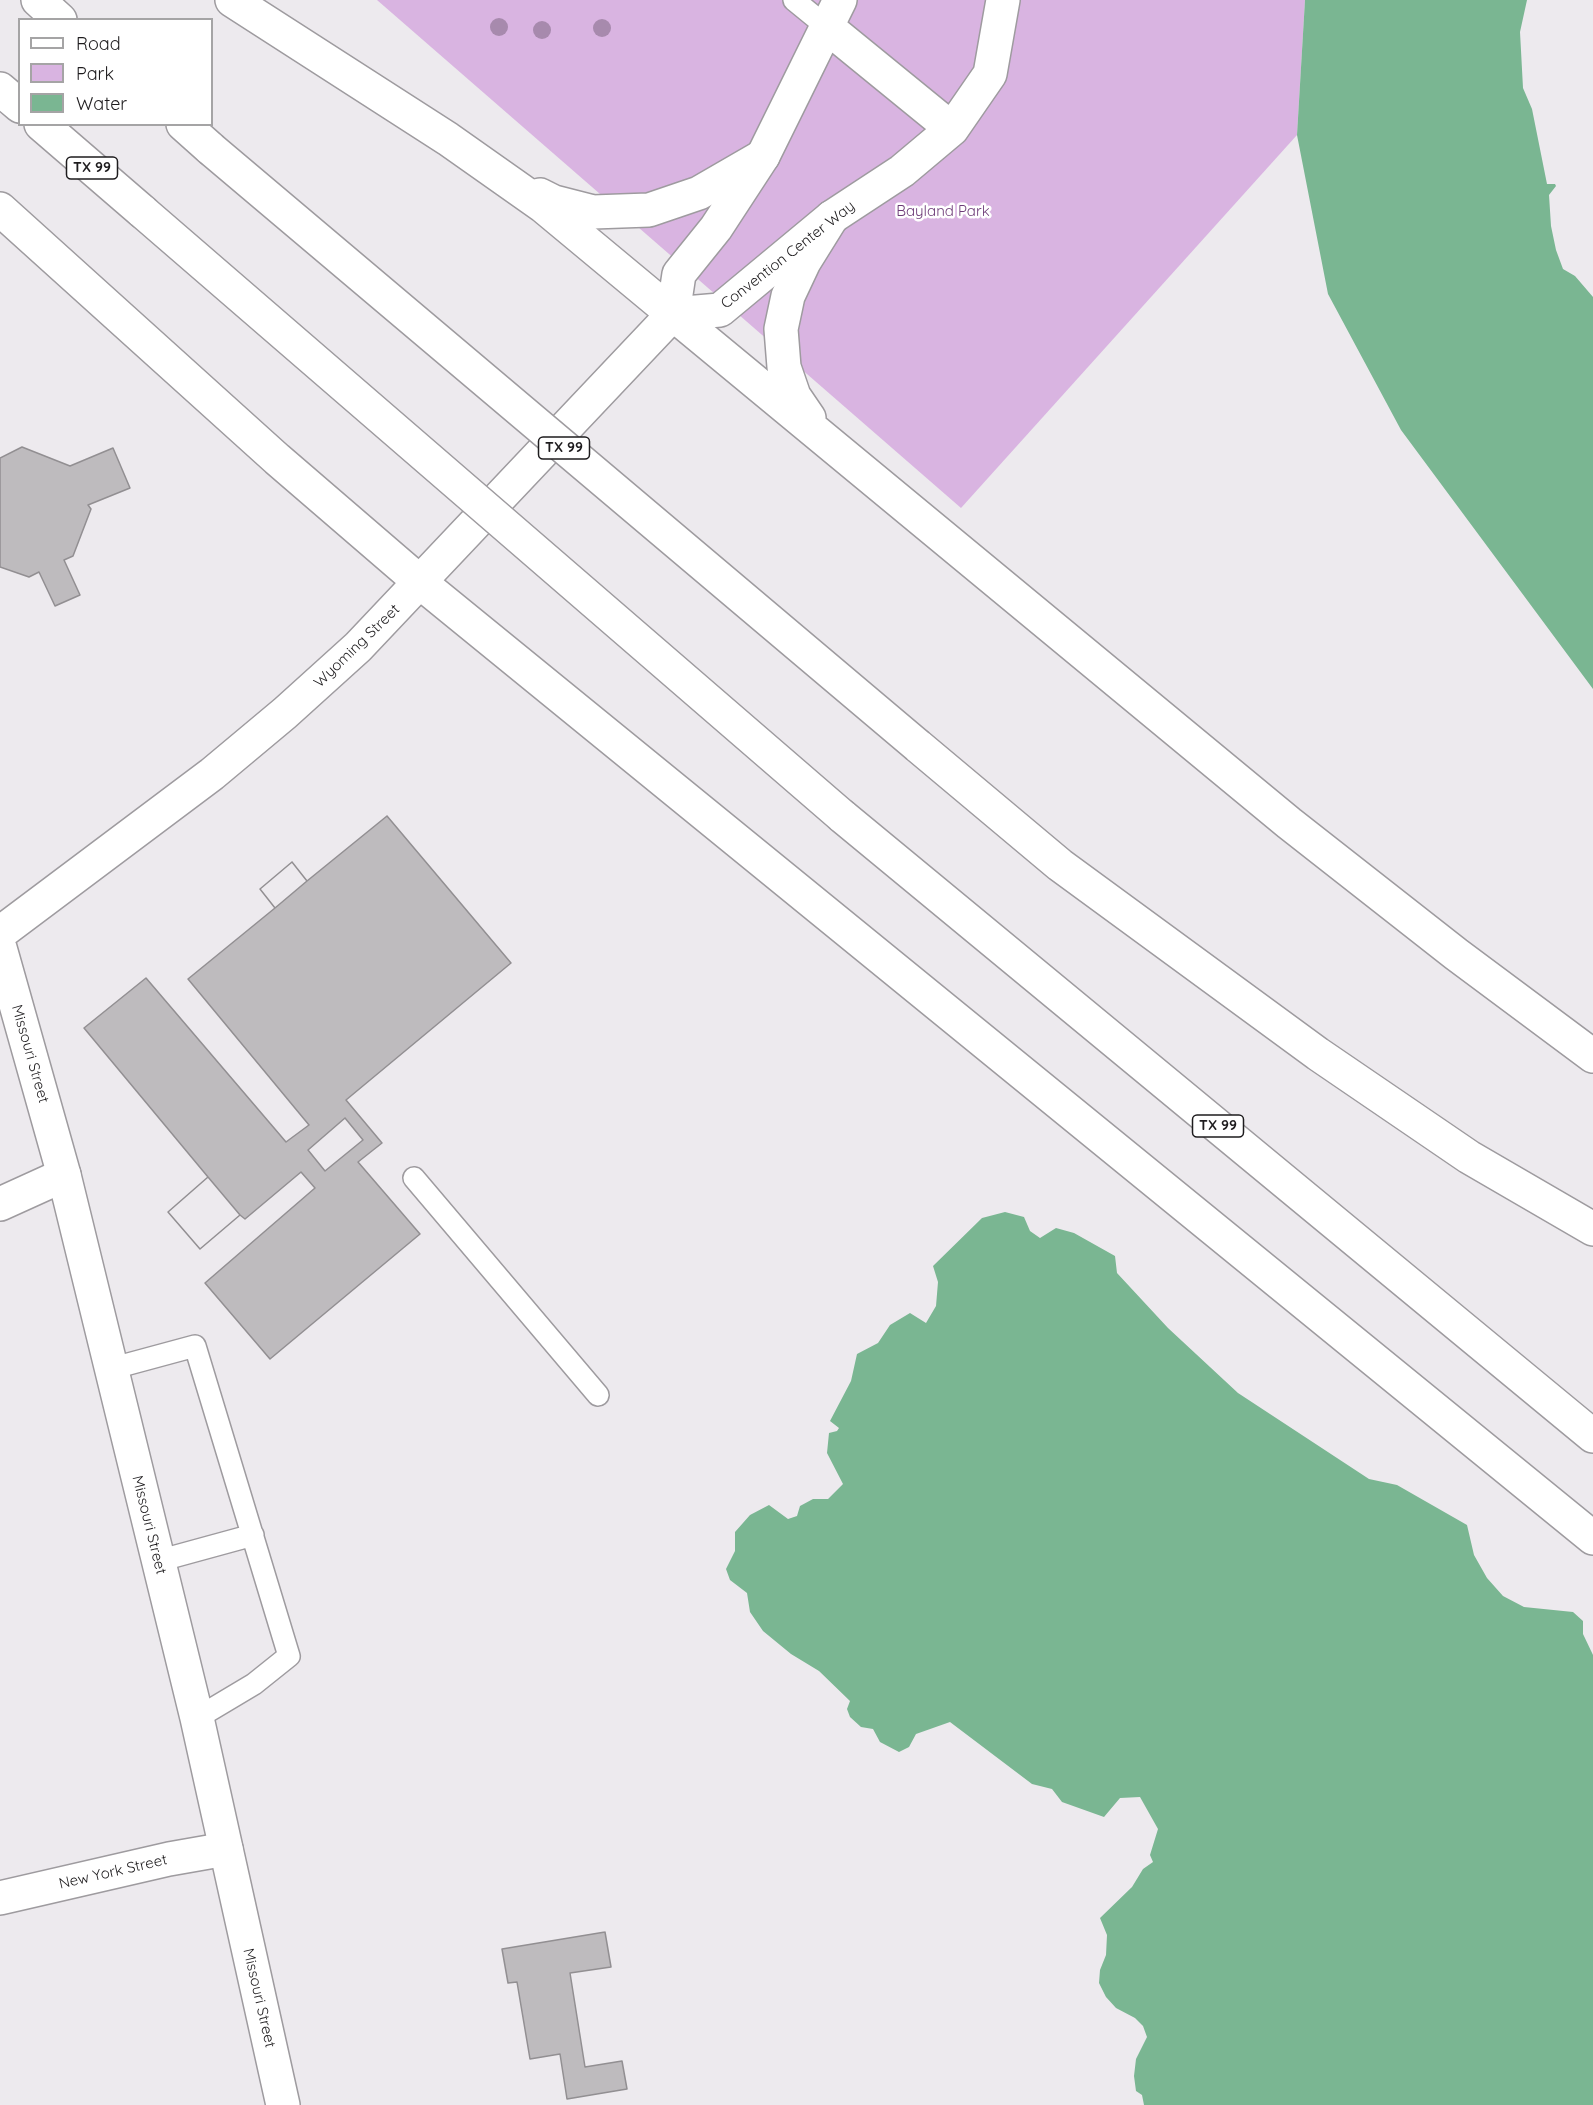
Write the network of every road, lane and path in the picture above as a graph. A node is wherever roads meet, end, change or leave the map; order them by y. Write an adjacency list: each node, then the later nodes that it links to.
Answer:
1 (38, 0): 6 (main road)
2 (232, 0): 13 (main road)
3 (794, 0): 5 (lane)
4 (1003, 0): 11 (main road, Convention Center Way)
5 (833, 13): 11 (main road); 12 (main road)
6 (58, 18)
7 (0, 89): 8 (main road)
8 (18, 104)
9 (43, 126): 28 (main road, TX 99, bridge)
10 (185, 126): 25 (main road, TX 99, bridge)
11 (952, 129): 15 (main road, Convention Center Way)
12 (763, 156): 13 (main road); 16 (main road)
13 (495, 172): 16 (main road)
14 (0, 209): 18 (main road)
15 (832, 217): 16 (main road, Convention Center Way); 17 (main road)
16 (673, 314): 17 (main road); 18 (main road, Wyoming Street)
17 (822, 437): 21 (main road)
18 (421, 583): 19 (main road, Wyoming Street); 30 (main road)
19 (0, 933)
20 (0, 948): 22 (main road, Missouri Street)
21 (1593, 1056)
22 (64, 1175): 24 (main road); 26 (main road, Missouri Street)
23 (414, 1178): 27 (lane)
24 (0, 1204)
25 (1593, 1229)
26 (110, 1369): 29 (lane); 31 (main road, Missouri Street)
27 (598, 1395)
28 (1593, 1436)
29 (253, 1535): 31 (lane); 32 (lane)
30 (1593, 1538)
31 (158, 1561): 32 (main road, Missouri Street)
32 (197, 1718): 33 (main road, Missouri Street)
33 (226, 1849): 34 (main road, New York Street); 35 (main road, Missouri Street)
34 (0, 1898)
35 (283, 2105)

